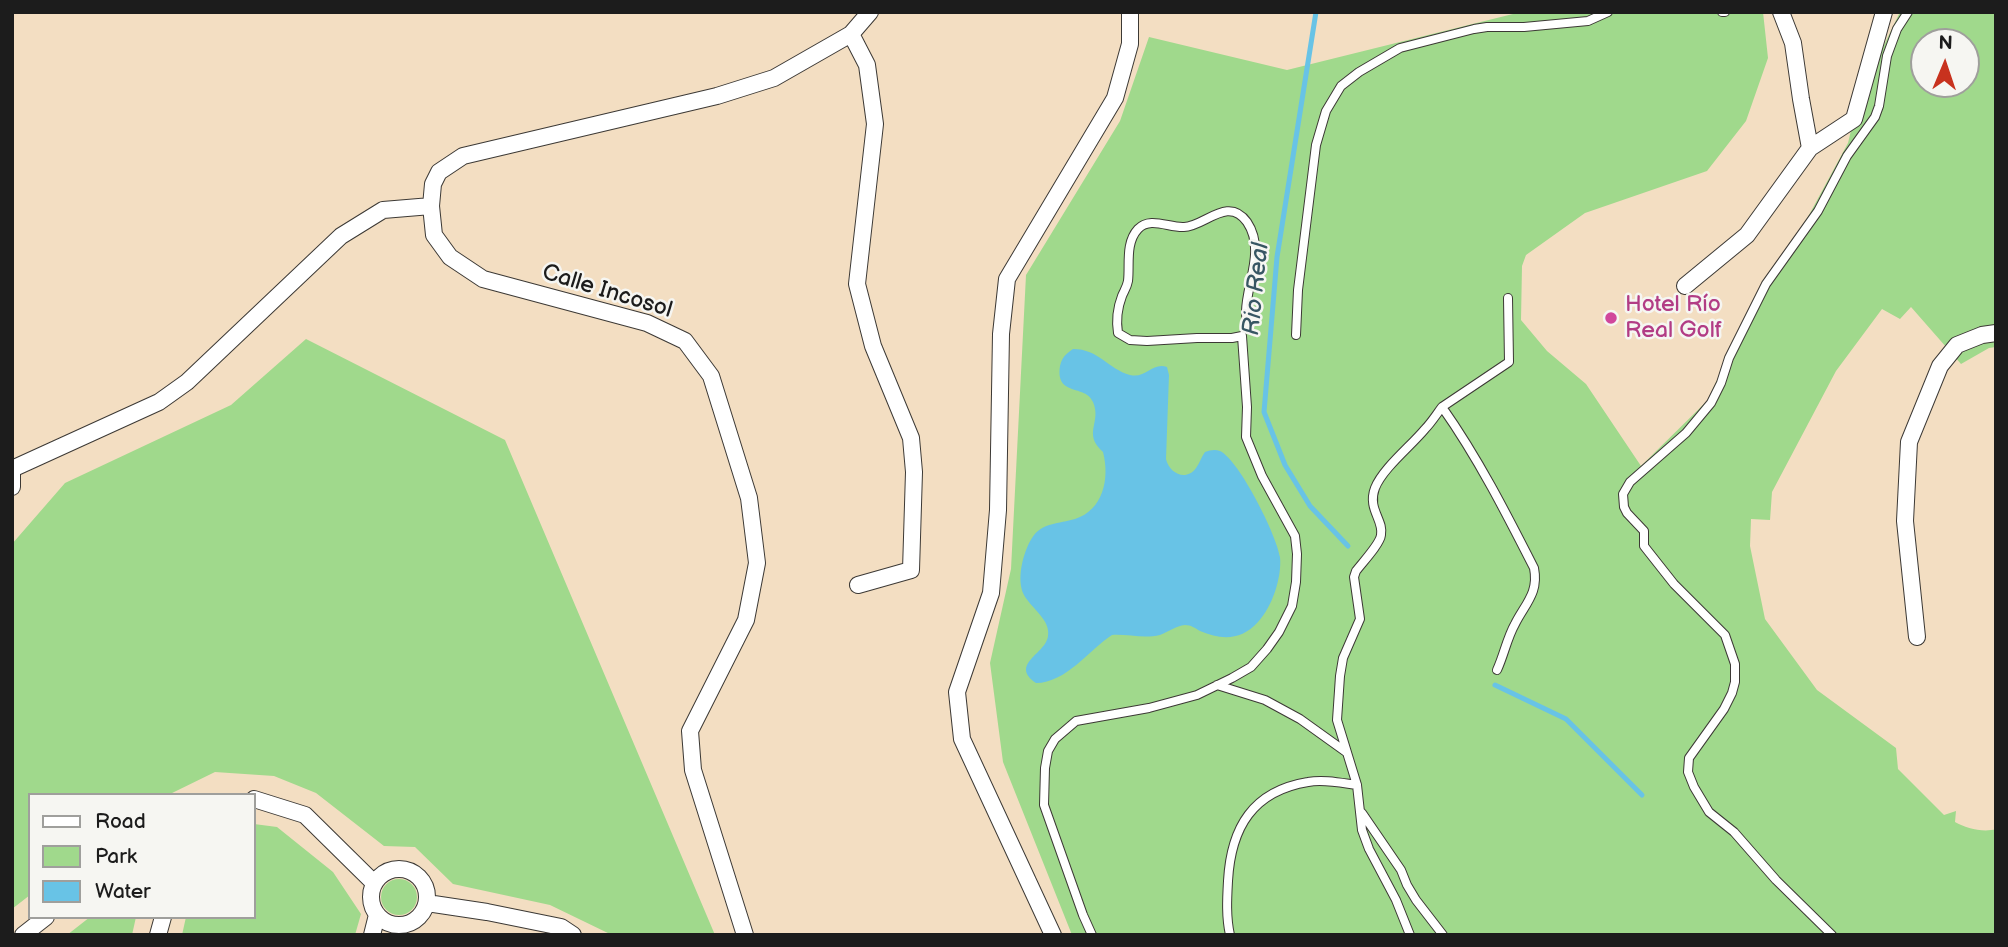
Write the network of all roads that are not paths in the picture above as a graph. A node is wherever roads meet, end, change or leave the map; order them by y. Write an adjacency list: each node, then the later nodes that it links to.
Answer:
1 (870, 12): 7 (street, Calle Incosol)
2 (1130, 12): 35 (street)
3 (1608, 12): 14 (lane)
4 (1781, 12): 8 (street)
5 (1884, 12): 8 (street)
6 (1908, 12): 40 (lane)
7 (851, 34): 9 (street, Calle Incosol); 18 (street)
8 (1810, 148): 10 (street)
9 (431, 206): 16 (street); 34 (street, Calle Incosol)
10 (1685, 286)
11 (1508, 298): 15 (lane)
12 (1248, 328): 21 (lane)
13 (1996, 333): 19 (street)
14 (1296, 335)
15 (1442, 407): 20 (lane); 22 (lane)
16 (12, 469): 17 (street)
17 (12, 487)
18 (858, 585)
19 (1917, 637)
20 (1497, 670)
21 (1217, 685): 22 (lane); 36 (lane)
22 (1346, 751): 23 (lane)
23 (1357, 785): 25 (lane); 37 (lane)
24 (256, 800): 26 (street)
25 (1360, 811): 38 (lane); 39 (lane)
26 (374, 883): 27 (street); 28 (street)
27 (427, 903): 30 (street); 33 (street)
28 (377, 915): 30 (street); 32 (street)
29 (43, 919): 31 (street)
30 (405, 930)
31 (23, 935)
32 (372, 935)
33 (573, 935)
34 (745, 935)
35 (1053, 935)
36 (1092, 935)
37 (1230, 935)
38 (1410, 935)
39 (1443, 935)
40 (1832, 935)

